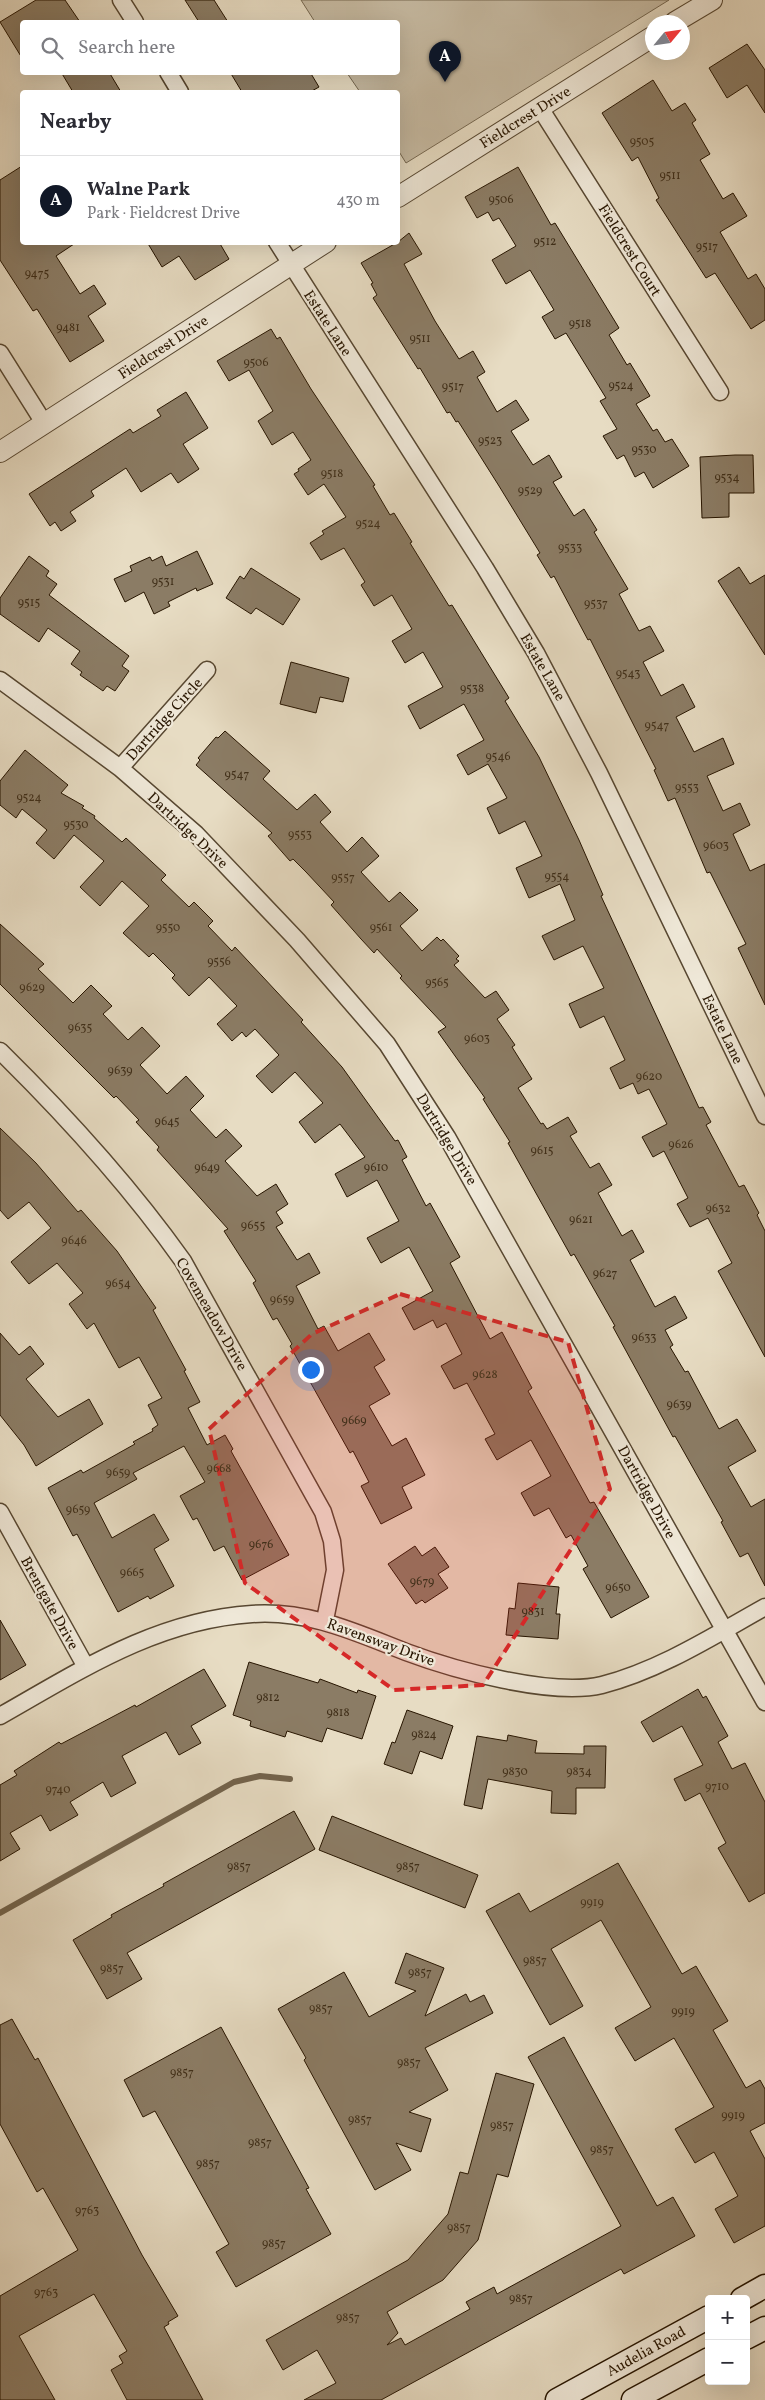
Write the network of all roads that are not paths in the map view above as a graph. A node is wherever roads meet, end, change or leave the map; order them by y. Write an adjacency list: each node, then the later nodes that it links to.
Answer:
1 (121, 0): 4 (street)
2 (712, 0): 3 (street)
3 (687, 15)
4 (134, 20)
5 (645, 41): 8 (street, Fieldcrest Drive)
6 (170, 75): 7 (street)
7 (179, 90)
8 (540, 108): 9 (street, Fieldcrest Drive); 14 (street, Fieldcrest Court)
9 (400, 196)
10 (279, 245): 12 (street, Estate Lane)
11 (321, 245): 12 (street, Fieldcrest Drive)
12 (291, 264): 15 (street, Fieldcrest Drive); 21 (street, Estate Lane)
13 (0, 353): 15 (street)
14 (720, 392)
15 (44, 423): 16 (street, Fieldcrest Drive)
16 (0, 452)
17 (207, 670): 19 (street, Dartridge Circle)
18 (0, 680): 19 (street, Dartridge Drive)
19 (120, 768): 25 (street, Dartridge Drive)
20 (0, 1051): 24 (street, Covemeadow Drive)
21 (765, 1116)
22 (0, 1512): 26 (street, Brentgate Drive)
23 (765, 1607): 25 (street, Ravensway Drive)
24 (325, 1620): 25 (street, Ravensway Drive); 26 (street, Ravensway Drive)
25 (724, 1630): 27 (street, Dartridge Drive)
26 (86, 1667): 28 (street, Ravensway Drive)
27 (765, 1702)
28 (0, 1716)
29 (765, 2286): 30 (main road)
30 (749, 2295)
31 (705, 2319): 35 (main road, Audelia Road)
32 (765, 2328): 33 (main road)
33 (750, 2336)
34 (705, 2361): 36 (main road)
35 (558, 2400)
36 (633, 2400)

